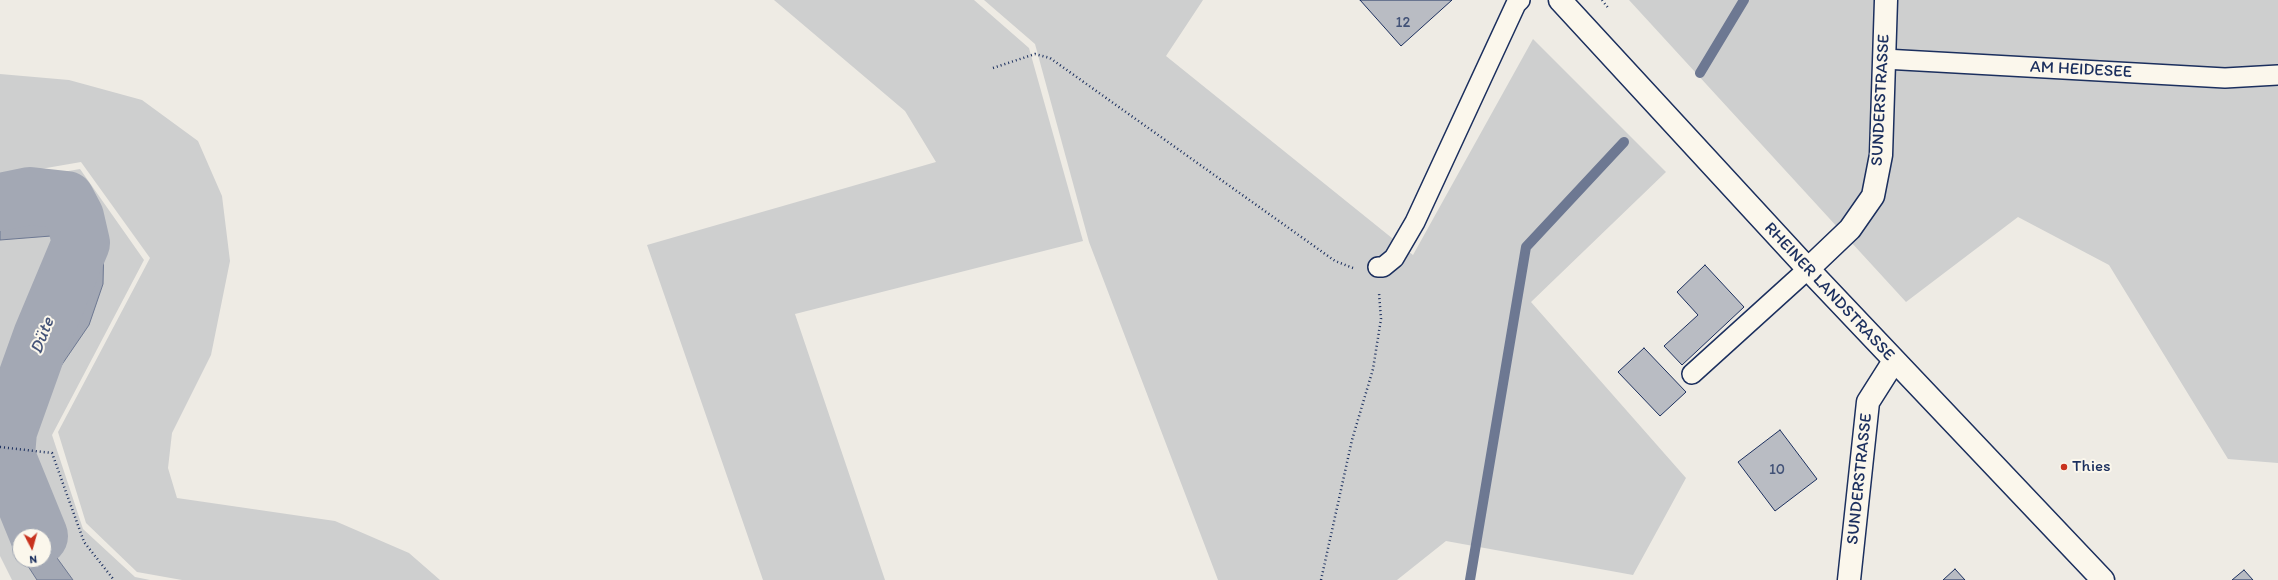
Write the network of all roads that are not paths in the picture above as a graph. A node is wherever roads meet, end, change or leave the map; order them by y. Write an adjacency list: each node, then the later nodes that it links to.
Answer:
1 (1520, 0): 6 (lane)
2 (1560, 0): 7 (main road, RHEINER LANDSTRASSE)
3 (1886, 0): 4 (main road, SUNDERSTRASSE)
4 (1884, 59): 5 (lane, AM HEIDESEE); 7 (main road, SUNDERSTRASSE)
5 (2278, 75)
6 (1378, 267)
7 (1808, 269): 8 (main road, RHEINER LANDSTRASSE); 9 (lane)
8 (1894, 361): 10 (main road, SUNDERSTRASSE); 11 (main road, RHEINER LANDSTRASSE)
9 (1692, 374)
10 (1849, 580)
11 (2103, 580)

